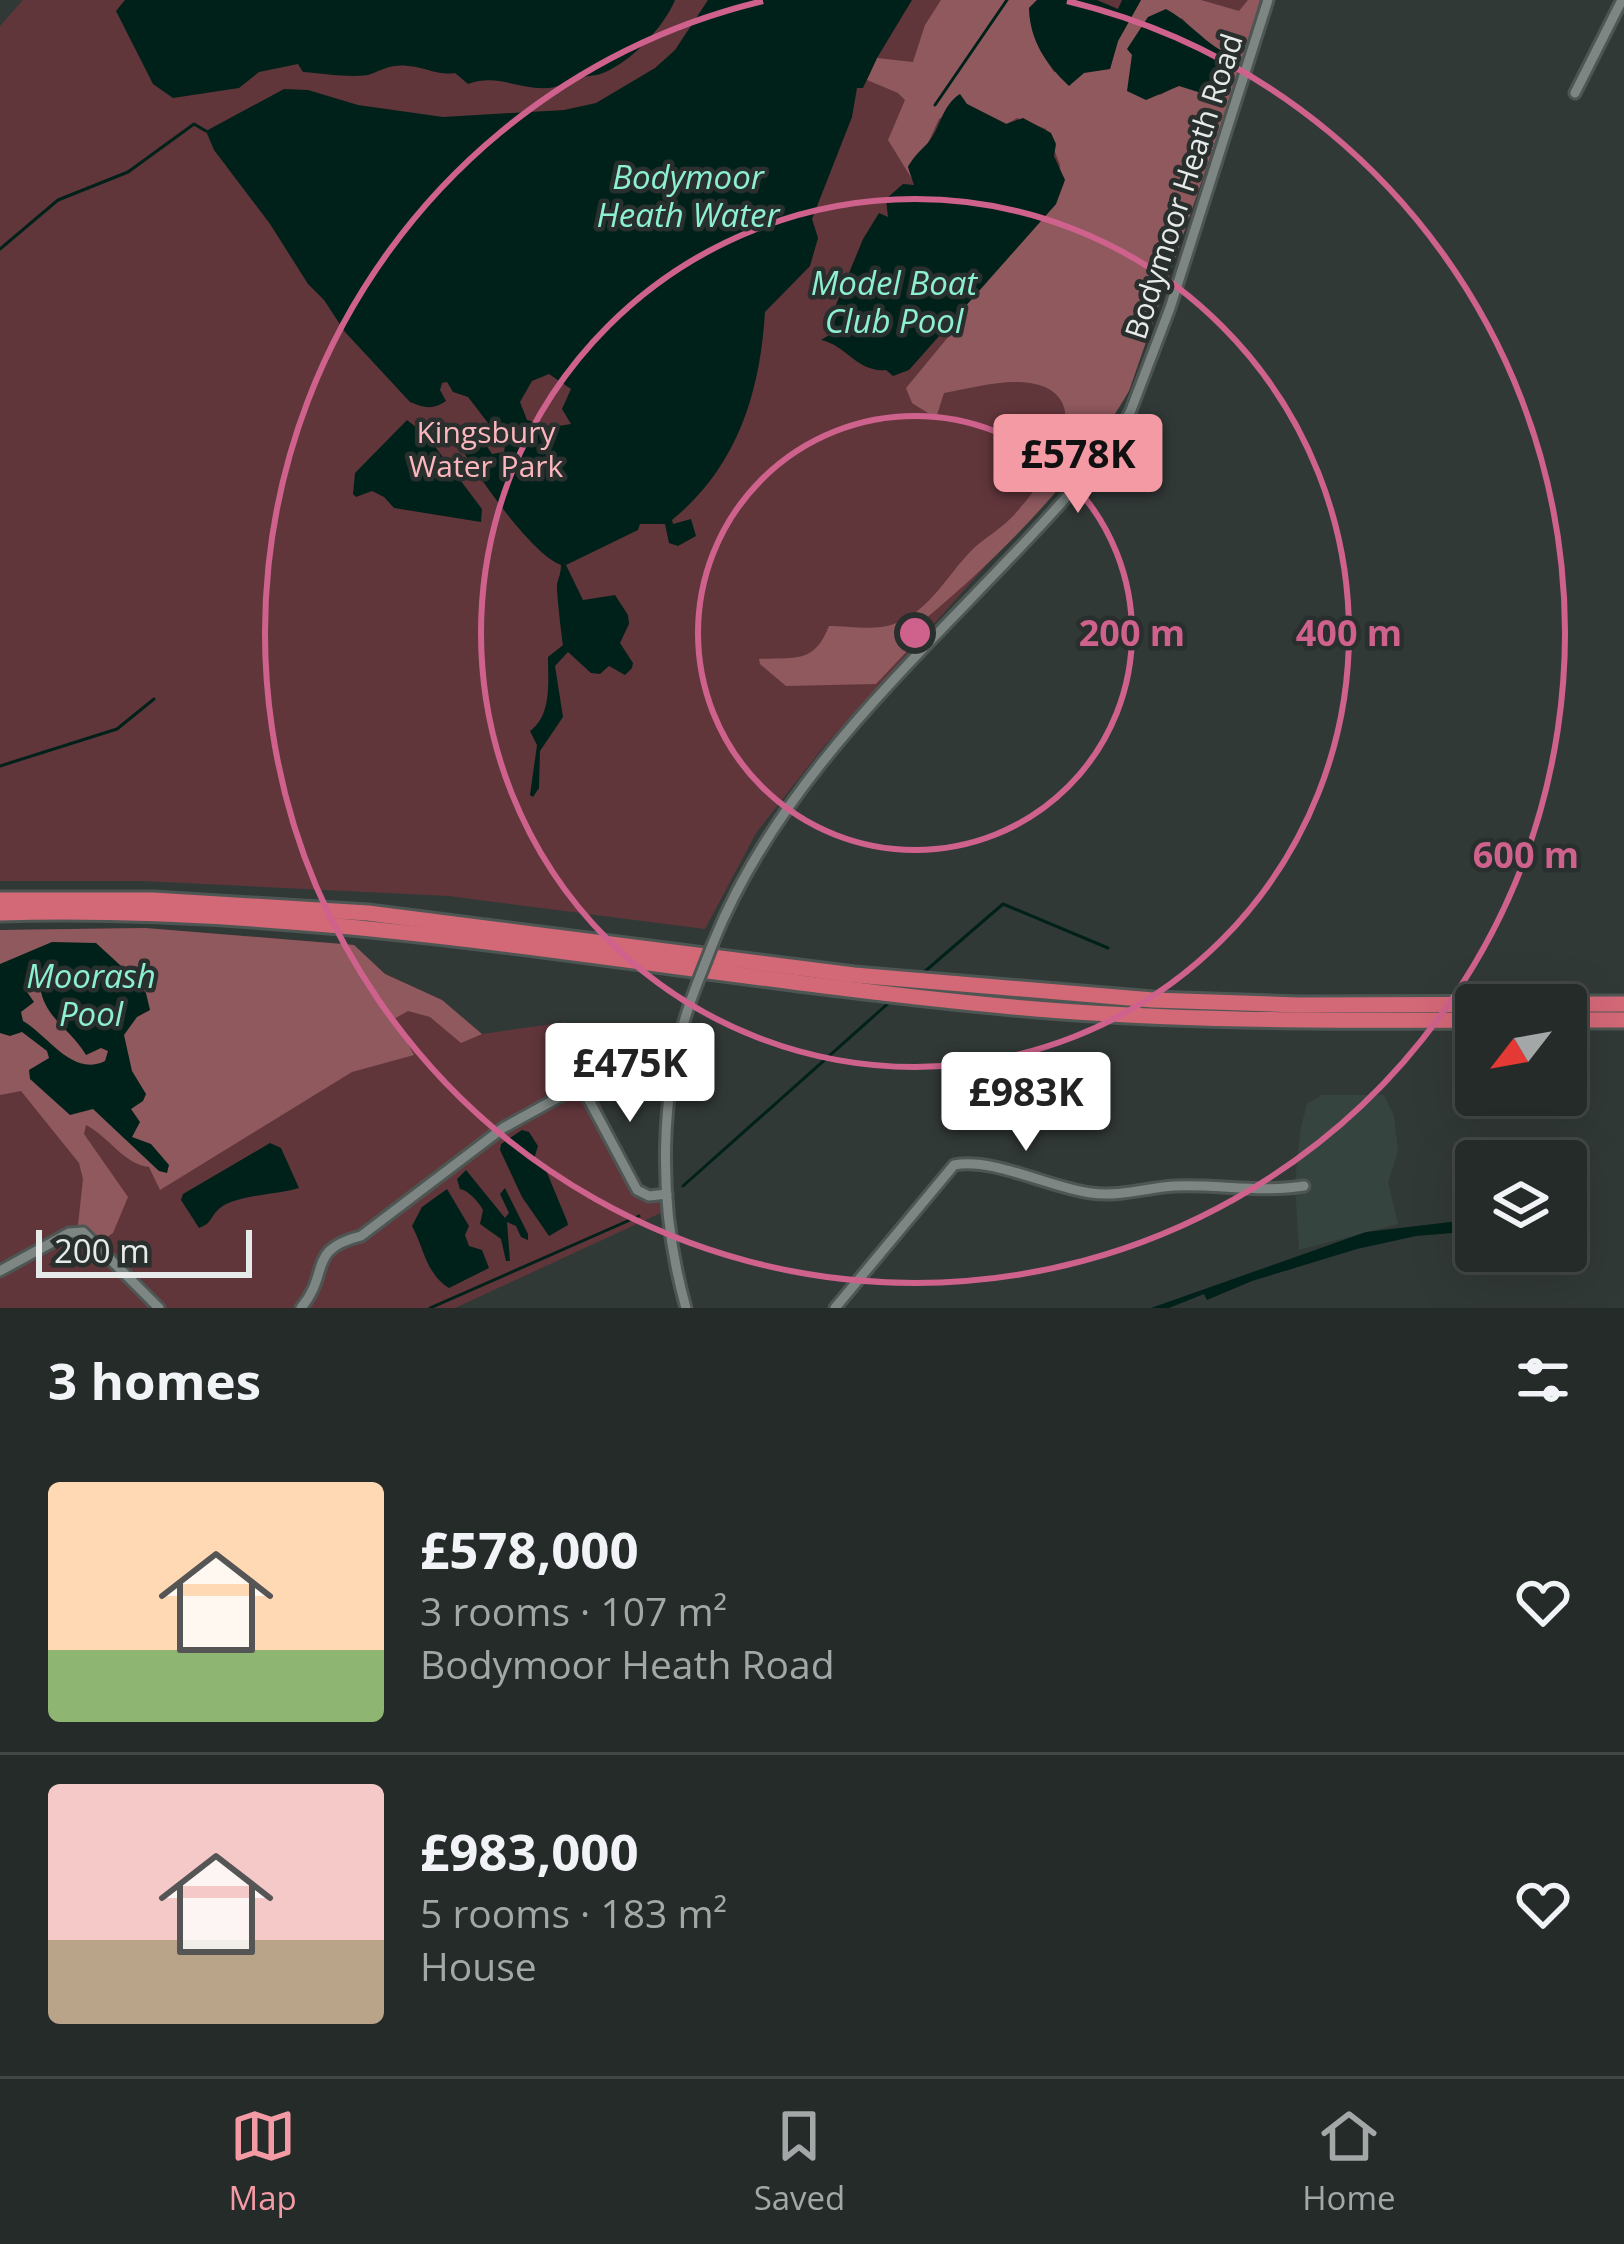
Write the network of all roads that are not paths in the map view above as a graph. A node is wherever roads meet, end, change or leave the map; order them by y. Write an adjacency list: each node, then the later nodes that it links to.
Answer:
1 (1268, 0): 11 (street, Bodymoor Heath Road, bridge)
2 (1622, 0): 3 (street)
3 (1576, 93)
4 (0, 901): 6 (highway)
5 (0, 913): 7 (highway)
6 (1624, 1004)
7 (1455, 1020)
8 (1587, 1020): 9 (highway)
9 (1624, 1020)
10 (1304, 1186): 16 (street)
11 (667, 1194): 14 (street); 15 (street, Bodymoor Heath Road)
12 (0, 1271): 13 (street)
13 (159, 1308)
14 (301, 1308)
15 (686, 1308)
16 (835, 1308)

